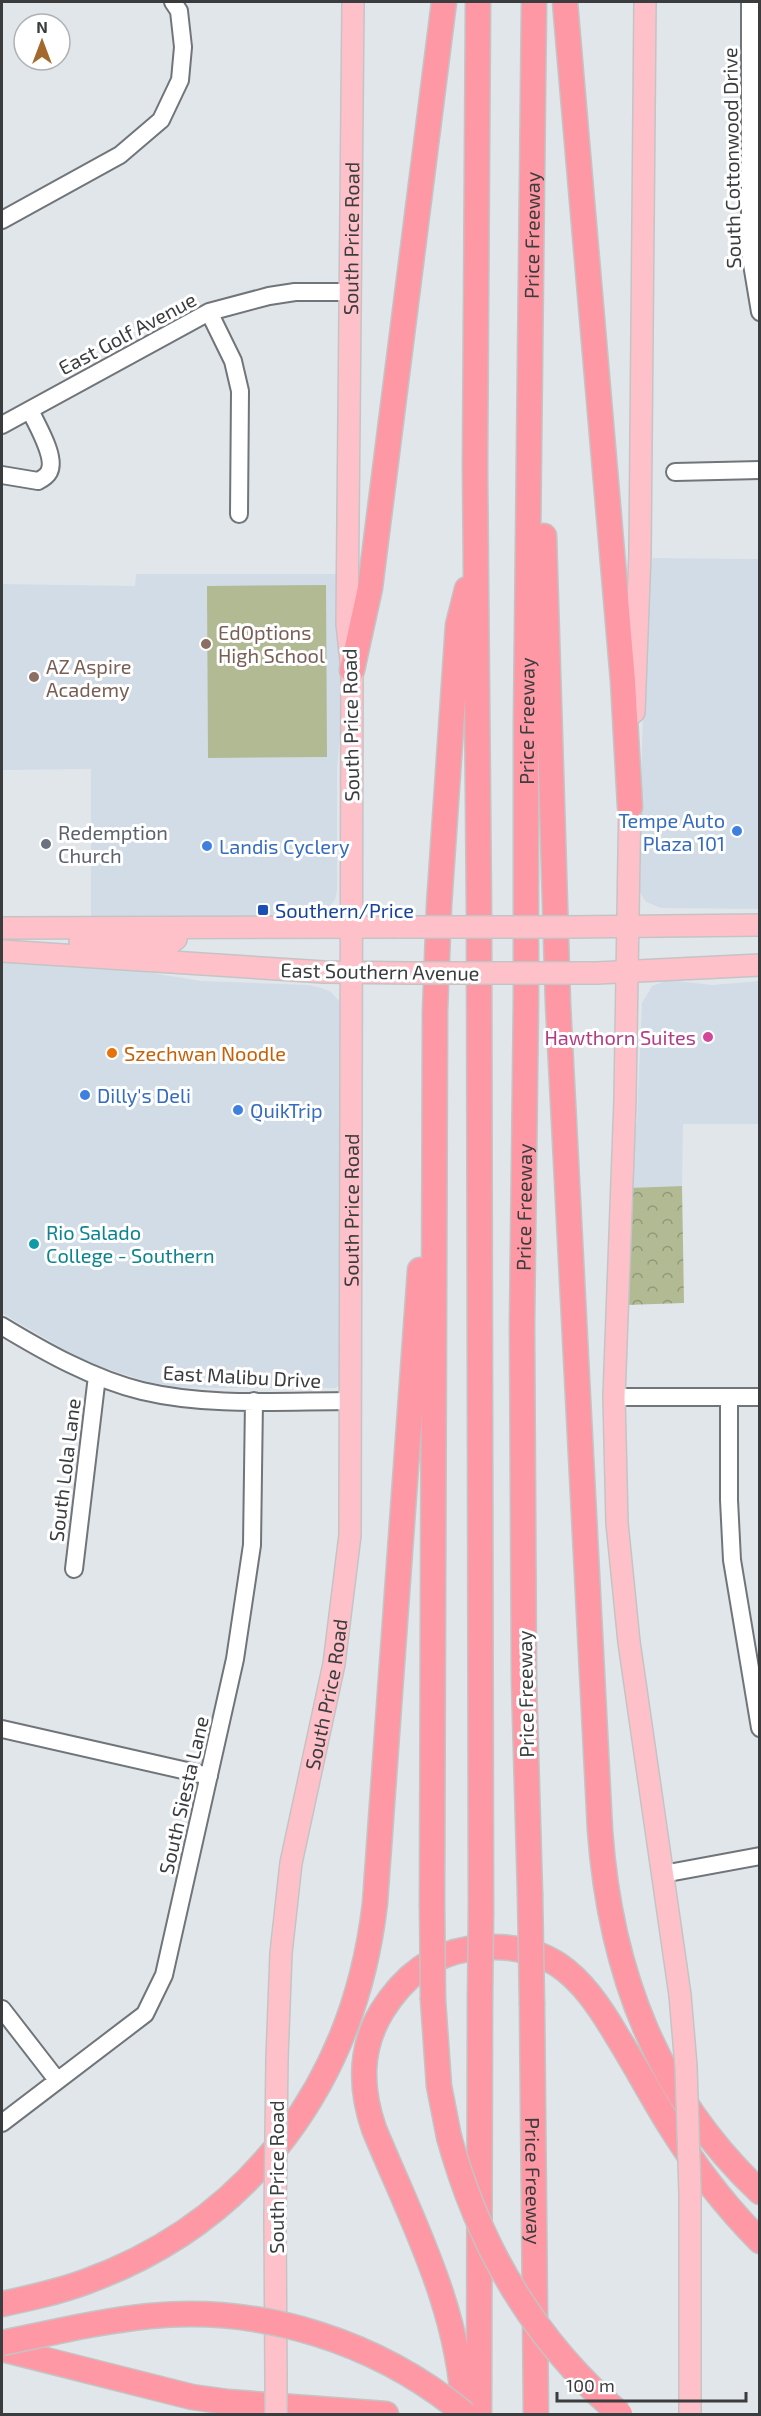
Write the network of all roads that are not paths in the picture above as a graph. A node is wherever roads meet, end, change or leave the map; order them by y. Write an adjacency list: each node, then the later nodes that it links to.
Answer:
1 (172, 2): 9 (street)
2 (353, 2): 10 (main road, South Price Road)
3 (444, 2): 21 (highway)
4 (478, 2): 20 (highway)
5 (534, 2): 13 (highway, Price Freeway)
6 (565, 2): 22 (highway)
7 (645, 2): 22 (main road)
8 (750, 2): 11 (street, South Cottonwood Drive)
9 (2, 220)
10 (351, 292): 12 (street, East Golf Avenue); 21 (main road, South Price Road)
11 (759, 307)
12 (209, 312): 14 (street, East Golf Avenue); 19 (street)
13 (530, 376): 51 (highway); 56 (highway, Price Freeway, bridge)
14 (30, 410): 15 (street, East Golf Avenue); 18 (street)
15 (2, 425)
16 (759, 470): 17 (street)
17 (675, 472)
18 (2, 475)
19 (239, 514)
20 (475, 555): 33 (highway); 57 (highway, bridge)
21 (352, 670): 25 (main road, South Price Road)
22 (630, 807): 24 (main road)
23 (759, 925): 24 (main road)
24 (628, 926): 25 (main road, bridge); 32 (main road)
25 (351, 927): 27 (main road); 31 (main road, South Price Road)
26 (2, 928): 27 (main road)
27 (176, 928): 28 (main road)
28 (2, 946)
29 (2, 951): 31 (main road, East Southern Avenue)
30 (759, 965): 32 (main road, East Southern Avenue)
31 (351, 972): 32 (main road, East Southern Avenue, bridge); 40 (main road, South Price Road)
32 (628, 972): 36 (main road)
33 (433, 1176): 53 (highway); 62 (highway, bridge)
34 (2, 1326): 35 (street, East Malibu Drive)
35 (97, 1376): 39 (street, East Malibu Drive); 41 (street, South Lola Lane)
36 (614, 1396): 37 (street); 47 (main road)
37 (729, 1397): 38 (street); 42 (street)
38 (759, 1397)
39 (254, 1401): 40 (street, East Malibu Drive); 45 (street, South Siesta Lane)
40 (352, 1401): 58 (main road, South Price Road, bridge)
41 (74, 1569)
42 (757, 1698): 43 (street)
43 (759, 1728)
44 (2, 1729): 45 (street)
45 (209, 1776): 49 (street, South Siesta Lane)
46 (759, 1856): 47 (street)
47 (663, 1874): 63 (main road, bridge)
48 (2, 2010): 49 (street)
49 (57, 2080): 50 (street, South Siesta Lane)
50 (2, 2123)
51 (759, 2192)
52 (759, 2241): 57 (highway)
53 (2, 2304)
54 (2, 2343): 57 (highway, bridge)
55 (2, 2349): 59 (highway)
56 (542, 2378): 60 (highway, Price Freeway); 61 (highway)
57 (470, 2404)
58 (276, 2415)
59 (386, 2415)
60 (536, 2415)
61 (549, 2415)
62 (620, 2415)
63 (690, 2415)

